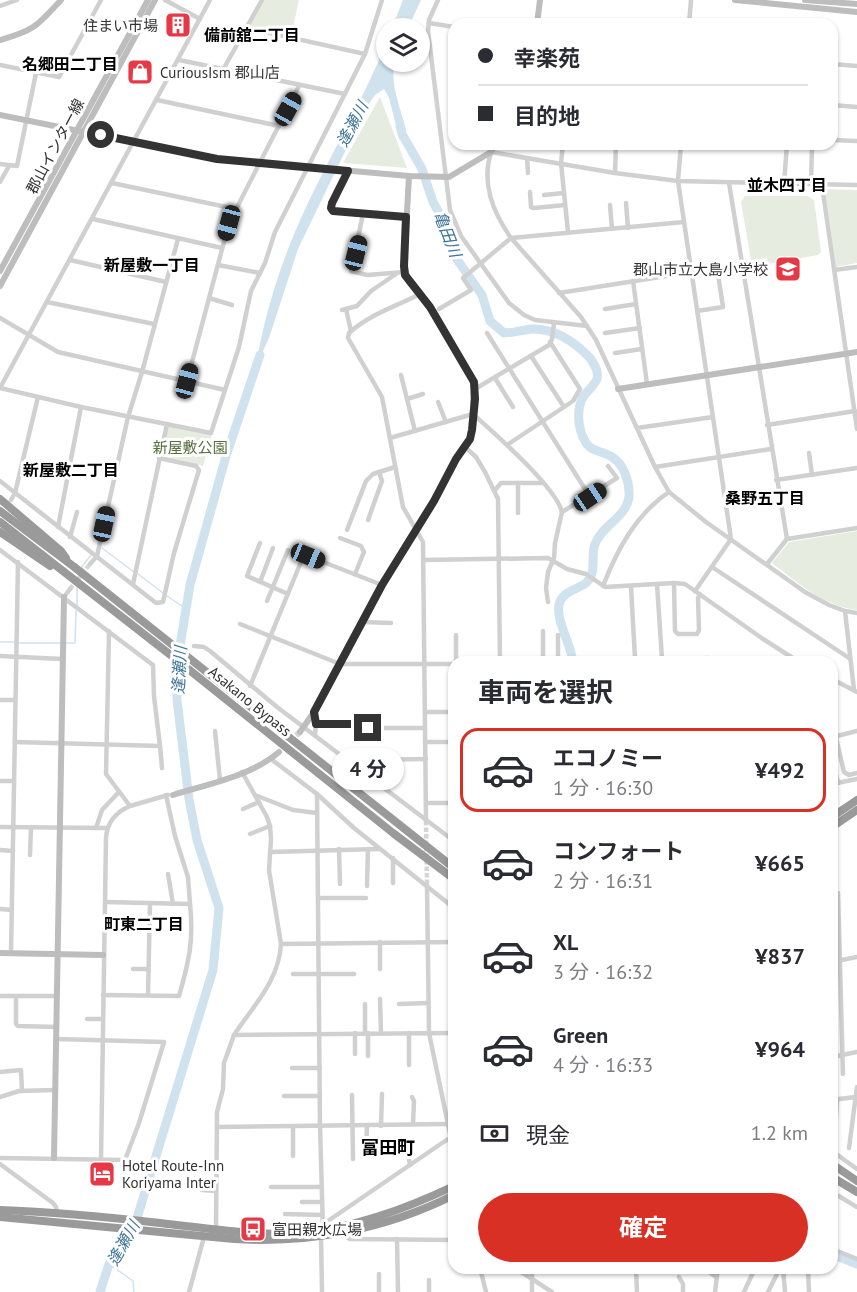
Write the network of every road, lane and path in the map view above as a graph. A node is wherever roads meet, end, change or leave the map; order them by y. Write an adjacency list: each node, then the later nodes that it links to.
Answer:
1 (17, 0): 16 (street)
2 (61, 0): 25 (street)
3 (101, 0): 33 (street)
4 (148, 0): 42 (street, 郡山インター線)
5 (155, 0): 43 (street)
6 (165, 0): 20 (street)
7 (210, 0): 20 (street)
8 (262, 0): 24 (street)
9 (380, 0): 27 (street)
10 (438, 0): 21 (street)
11 (540, 0): 18 (street)
12 (691, 0): 19 (street)
13 (735, 0): 17 (street)
14 (805, 0): 15 (street)
15 (857, 4)
16 (0, 6)
17 (857, 12)
18 (538, 18)
19 (690, 18)
20 (200, 19): 28 (street)
21 (430, 21)
22 (430, 24): 23 (street)
23 (448, 26)
24 (247, 28): 27 (street); 32 (street)
25 (0, 40)
26 (430, 52): 63 (street)
27 (365, 54): 35 (street)
28 (179, 60): 32 (street); 36 (street)
29 (838, 64): 31 (street)
30 (0, 65): 33 (street)
31 (857, 66)
32 (224, 68): 34 (street)
33 (36, 73): 40 (street)
34 (299, 86): 35 (street); 41 (street)
35 (345, 94): 58 (street)
36 (157, 100): 41 (street); 46 (street)
37 (838, 105): 38 (street)
38 (857, 107)
39 (0, 115): 40 (street)
40 (27, 120): 42 (street); 57 (street)
41 (279, 126): 54 (street)
42 (76, 130): 43 (street); 96 (street, 郡山インター線)
43 (84, 132): 46 (street); 102 (street)
44 (838, 140): 45 (street)
45 (857, 141)
46 (134, 142): 54 (street); 66 (street)
47 (562, 150): 55 (street)
48 (616, 150): 61 (street)
49 (681, 150): 64 (street)
50 (787, 150): 68 (street)
51 (812, 150): 69 (street)
52 (491, 152): 53 (street); 63 (street); 86 (street)
53 (527, 158): 55 (street); 60 (street)
54 (261, 163): 58 (street); 78 (street)
55 (561, 163): 61 (street); 73 (street)
56 (0, 164): 57 (street)
57 (9, 166): 65 (street)
58 (309, 167): 59 (street); 98 (street)
59 (348, 171): 62 (street); 79 (street)
60 (528, 173)
61 (615, 173): 64 (street)
62 (409, 176): 63 (street); 80 (street)
63 (442, 178): 90 (street)
64 (678, 181): 67 (street); 82 (street)
65 (0, 182)
66 (112, 183): 78 (street); 81 (street)
67 (729, 183): 68 (street); 91 (street)
68 (784, 184): 69 (street)
69 (811, 184): 70 (street)
70 (822, 185): 71 (street); 95 (street)
71 (857, 185)
72 (530, 192): 76 (street)
73 (564, 193): 74 (street); 76 (street)
74 (544, 195)
75 (626, 203): 83 (street)
76 (565, 205): 85 (street)
77 (610, 205): 84 (street)
78 (236, 209): 88 (street)
79 (363, 214): 80 (street); 99 (street)
80 (406, 217): 99 (street)
81 (93, 219): 87 (street); 89 (street)
82 (684, 222): 83 (street); 97 (street)
83 (628, 228): 84 (street)
84 (612, 229): 85 (street)
85 (568, 232): 86 (street)
86 (511, 238): 90 (street); 103 (street)
87 (178, 239): 88 (street); 101 (street)
88 (222, 248): 92 (street)
89 (70, 260): 101 (street); 106 (street)
90 (481, 262): 109 (street); 113 (street)
91 (742, 264): 94 (street); 127 (street)
92 (218, 265): 98 (street); 105 (street)
93 (857, 267): 95 (street)
94 (717, 268): 97 (street); 111 (street)
95 (834, 270): 125 (street)
96 (0, 272)
97 (691, 272): 100 (street); 111 (street)
98 (260, 273): 138 (street)
99 (402, 273): 104 (street); 117 (street)
100 (633, 280): 103 (street); 107 (street)
101 (166, 282): 114 (street)
102 (0, 286)
103 (559, 292): 115 (street)
104 (420, 294): 117 (street); 136 (street)
105 (209, 298): 108 (street); 133 (street)
106 (47, 302): 114 (street); 120 (street)
107 (636, 304): 110 (street); 116 (street)
108 (232, 305)
109 (439, 309)
110 (605, 309)
111 (697, 311): 131 (street)
112 (0, 318): 120 (street)
113 (554, 323): 115 (street); 121 (street)
114 (154, 324): 129 (street)
115 (587, 326): 137 (street)
116 (640, 328): 119 (street); 122 (street)
117 (351, 331): 157 (street)
118 (487, 333): 128 (street)
119 (605, 333)
120 (28, 335): 129 (street); 135 (street)
121 (551, 340): 126 (street); 145 (street)
122 (642, 349): 124 (street); 134 (street)
123 (857, 352): 125 (street)
124 (615, 353)
125 (846, 354): 127 (street); 146 (street)
126 (531, 356): 128 (street); 145 (street)
127 (758, 368): 131 (street); 153 (street)
128 (510, 369): 132 (street); 150 (street)
129 (142, 372): 133 (street); 148 (street)
130 (401, 375): 141 (street)
131 (706, 375): 134 (street); 149 (street)
132 (495, 378): 136 (street); 144 (street)
133 (187, 381): 138 (street)
134 (647, 384): 137 (street)
135 (0, 388): 140 (street)
136 (475, 389): 147 (street)
137 (618, 389): 154 (street)
138 (225, 390): 152 (street)
139 (423, 394): 141 (street)
140 (38, 397): 143 (street); 176 (street)
141 (407, 399): 156 (street)
142 (438, 402): 151 (street)
143 (81, 407): 148 (street); 186 (street)
144 (513, 407)
145 (564, 407): 150 (street)
146 (855, 411): 153 (street); 155 (street)
147 (473, 414): 151 (street); 158 (street); 159 (street)
148 (128, 417): 152 (street); 199 (street)
149 (713, 417): 154 (street); 162 (street)
150 (542, 421): 158 (street); 177 (street)
151 (446, 422): 156 (street)
152 (166, 424): 163 (street)
153 (767, 425): 160 (street)
154 (638, 428): 166 (street)
155 (857, 429)
156 (415, 431): 157 (street)
157 (390, 438): 165 (street)
158 (507, 446): 173 (street)
159 (465, 447): 174 (street); 189 (street)
160 (771, 449): 162 (street); 170 (street)
161 (809, 453): 169 (street)
162 (719, 457): 166 (street); 194 (street)
163 (159, 458): 212 (street); 212 (street)
164 (608, 465): 177 (street)
165 (394, 467): 168 (street); 189 (street)
166 (655, 467): 175 (street)
167 (857, 468): 169 (street)
168 (379, 472): 184 (street); 188 (street)
169 (812, 475): 170 (street)
170 (776, 480): 193 (street)
171 (0, 481): 176 (street)
172 (518, 483): 173 (street); 174 (street); 183 (street)
173 (542, 483): 182 (street)
174 (495, 490): 200 (street)
175 (669, 492): 194 (street); 215 (street)
176 (15, 493): 179 (street); 186 (street)
177 (590, 497): 182 (street)
178 (0, 499): 206 (highway)
179 (11, 500)
180 (0, 511): 206 (highway, Asakano Bypass)
181 (77, 512): 191 (street)
182 (562, 512): 202 (street)
183 (518, 513)
184 (368, 520)
185 (0, 522): 209 (highway, Asakano Bypass)
186 (58, 527): 191 (street)
187 (857, 528): 193 (street)
188 (347, 530)
189 (416, 530): 201 (street); 214 (street)
190 (0, 532): 209 (highway)
191 (70, 537): 199 (street)
192 (340, 538): 208 (street)
193 (787, 539): 205 (street)
194 (732, 540): 205 (street); 207 (street)
195 (260, 543): 210 (street)
196 (273, 548): 210 (street)
197 (0, 550): 203 (street)
198 (288, 550): 217 (street)
199 (97, 556): 204 (street); 212 (street)
200 (499, 559): 201 (street); 202 (street); 237 (street)
201 (424, 560): 249 (street)
202 (553, 560): 215 (street); 223 (street)
203 (18, 562): 221 (street); 243 (street)
204 (90, 564)
205 (767, 564): 224 (street)
206 (73, 566): 314 (highway, Asakano Bypass)
207 (712, 567): 219 (street); 246 (street)
208 (355, 574): 214 (street); 220 (street)
209 (73, 578): 306 (highway, Asakano Bypass)
210 (260, 582): 217 (street)
211 (674, 583): 213 (street); 219 (street); 219 (street)
212 (133, 584)
213 (657, 584): 216 (street); 241 (street)
214 (382, 585): 226 (street)
215 (603, 586): 216 (street)
216 (631, 586): 240 (street)
217 (272, 587): 220 (street); 222 (street)
218 (70, 589): 221 (street)
219 (698, 592): 242 (street)
220 (288, 594): 233 (street)
221 (64, 597): 229 (street); 245 (street)
222 (267, 601)
223 (548, 602)
224 (845, 611): 225 (street); 246 (street)
225 (857, 613)
226 (363, 622): 227 (street); 248 (street)
227 (390, 623)
228 (240, 624): 233 (street)
229 (109, 631): 270 (street); 271 (street)
230 (543, 631): 238 (street)
231 (456, 635): 236 (street)
232 (558, 635): 239 (street)
233 (271, 637): 248 (street); 251 (street)
234 (194, 646): 251 (street)
235 (0, 656): 243 (street)
236 (455, 656)
237 (500, 656)
238 (543, 656)
239 (558, 656)
240 (633, 656)
241 (662, 656)
242 (790, 656)
243 (16, 657): 245 (street); 254 (street)
244 (857, 658): 246 (street)
245 (62, 659): 269 (street)
246 (849, 659): 252 (street)
247 (448, 663): 249 (street)
248 (340, 664): 249 (street); 255 (street)
249 (425, 664): 256 (street)
250 (838, 682): 252 (street)
251 (250, 686): 260 (street)
252 (855, 691)
253 (0, 700): 254 (street)
254 (15, 700): 266 (street)
255 (314, 712): 258 (street); 260 (street)
256 (425, 712): 257 (street); 259 (street)
257 (448, 712)
258 (316, 724): 259 (street); 263 (street)
259 (425, 728): 267 (street)
260 (302, 730): 263 (street)
261 (215, 731): 280 (street)
262 (857, 733): 264 (street)
263 (315, 735): 275 (street)
264 (838, 736)
265 (838, 741): 278 (street)
266 (15, 742): 269 (street); 282 (street)
267 (426, 742): 268 (street); 274 (street)
268 (448, 742)
269 (61, 744): 270 (street); 303 (street)
270 (106, 745): 271 (street); 284 (street)
271 (160, 746): 276 (street)
272 (279, 752): 273 (street)
273 (271, 759): 277 (street); 285 (street)
274 (426, 759): 275 (street); 290 (street)
275 (352, 764): 297 (street)
276 (162, 768)
277 (242, 772): 280 (street); 287 (street)
278 (857, 773)
279 (857, 779): 283 (street)
280 (220, 780): 286 (street)
281 (0, 781): 282 (street)
282 (14, 781): 301 (street)
283 (838, 782)
284 (119, 792): 292 (street); 304 (street)
285 (317, 794): 295 (street); 311 (street)
286 (169, 795): 292 (street); 335 (street)
287 (255, 795): 289 (street); 295 (street)
288 (857, 800): 296 (highway)
289 (259, 802): 293 (street); 299 (street)
290 (426, 803): 291 (street); 297 (street)
291 (448, 803)
292 (130, 806): 305 (street)
293 (243, 809)
294 (857, 810): 298 (highway)
295 (317, 813): 313 (street)
296 (838, 813)
297 (426, 821): 308 (street)
298 (838, 823)
299 (270, 826): 307 (street); 316 (street)
300 (0, 827): 301 (street)
301 (14, 827): 302 (street); 315 (street)
302 (31, 827): 303 (street); 317 (street)
303 (60, 827): 304 (street); 345 (street)
304 (96, 828): 305 (street)
305 (107, 828): 331 (street)
306 (393, 833): 322 (highway, Asakano Bypass); 323 (highway)
307 (250, 834)
308 (448, 837)
309 (339, 849): 310 (street); 313 (street); 325 (street)
310 (368, 849): 311 (street); 326 (street)
311 (380, 849): 318 (street)
312 (0, 850): 315 (street)
313 (318, 850): 316 (street); 329 (street)
314 (433, 850): 319 (highway); 320 (highway, Asakano Bypass)
315 (13, 851): 337 (street)
316 (270, 852): 342 (street)
317 (30, 855)
318 (393, 858): 324 (street); 327 (street)
319 (448, 858)
320 (448, 863)
321 (168, 874): 334 (street)
322 (448, 874)
323 (448, 880)
324 (393, 883)
325 (340, 884)
326 (367, 885)
327 (428, 885): 333 (street); 339 (street)
328 (838, 893): 348 (street)
329 (318, 898): 330 (street); 341 (street)
330 (366, 898)
331 (105, 902): 332 (street); 346 (street)
332 (150, 903): 334 (street); 350 (street)
333 (448, 903)
334 (173, 904): 335 (street)
335 (190, 904): 356 (street)
336 (0, 909): 337 (street)
337 (12, 910): 344 (street)
338 (380, 942): 339 (street); 341 (street); 351 (street)
339 (428, 942): 340 (street); 361 (street)
340 (448, 942)
341 (318, 943): 342 (street); 354 (street)
342 (281, 944): 374 (street)
343 (0, 953): 344 (street)
344 (11, 953): 345 (street)
345 (58, 954): 346 (street); 359 (street)
346 (103, 955): 355 (street)
347 (857, 957): 348 (street)
348 (840, 960): 379 (street)
349 (133, 969): 350 (street)
350 (148, 969): 356 (street)
351 (380, 969)
352 (293, 974): 354 (street)
353 (354, 974): 354 (street)
354 (319, 975): 373 (street)
355 (103, 995): 356 (street); 365 (street)
356 (148, 995)
357 (0, 996): 358 (street)
358 (16, 996): 359 (street); 366 (street)
359 (57, 996): 366 (street)
360 (381, 999): 369 (street)
361 (428, 1003): 363 (street); 371 (street)
362 (365, 1004): 368 (street)
363 (399, 1004)
364 (87, 1019): 365 (street)
365 (102, 1019): 376 (street)
366 (57, 1027): 375 (street)
367 (355, 1033): 368 (street); 373 (street); 378 (street)
368 (367, 1033): 369 (street); 380 (street)
369 (381, 1033): 370 (street)
370 (409, 1033): 371 (street); 382 (street)
371 (429, 1033): 372 (street); 399 (street)
372 (448, 1033)
373 (320, 1034): 374 (street); 384 (street)
374 (234, 1035): 405 (street)
375 (57, 1039): 376 (street); 389 (street)
376 (102, 1041): 415 (street); 415 (street)
377 (857, 1052): 379 (street)
378 (355, 1054)
379 (844, 1055): 381 (street); 386 (street)
380 (368, 1056)
381 (838, 1056)
382 (409, 1065)
383 (292, 1068): 384 (street)
384 (320, 1068): 393 (street)
385 (0, 1072): 388 (street)
386 (843, 1074)
387 (857, 1087): 396 (street)
388 (22, 1090): 389 (street); 394 (street)
389 (56, 1090): 413 (street)
390 (382, 1094): 404 (street)
391 (351, 1095): 402 (street)
392 (284, 1096): 393 (street)
393 (320, 1096): 401 (street)
394 (0, 1097)
395 (412, 1097): 398 (street)
396 (856, 1097): 397 (street); 407 (street)
397 (838, 1100)
398 (413, 1124): 399 (street); 404 (street)
399 (448, 1124)
400 (292, 1126): 401 (street); 405 (street); 410 (street)
401 (320, 1126): 402 (street); 423 (street)
402 (352, 1126): 403 (street); 414 (street)
403 (367, 1126): 404 (street); 411 (street)
404 (381, 1126)
405 (217, 1127): 426 (street)
406 (448, 1140): 417 (street)
407 (849, 1148)
408 (387, 1153): 417 (street)
409 (838, 1155): 419 (street)
410 (293, 1156)
411 (366, 1156)
412 (0, 1158): 413 (street)
413 (54, 1158): 415 (street)
414 (352, 1159)
415 (101, 1160)
416 (0, 1164): 437 (street)
417 (410, 1165): 440 (street)
418 (838, 1168): 421 (highway)
419 (857, 1169)
420 (838, 1181): 427 (highway)
421 (857, 1181)
422 (271, 1187): 423 (street)
423 (321, 1187): 431 (street)
424 (448, 1188): 440 (highway)
425 (202, 1190): 426 (street)
426 (216, 1191): 439 (street)
427 (857, 1192)
428 (838, 1196): 432 (street)
429 (448, 1198): 441 (highway)
430 (302, 1202): 431 (street)
431 (321, 1202): 435 (street)
432 (857, 1207)
433 (0, 1210): 437 (highway)
434 (285, 1214): 435 (street)
435 (321, 1215): 440 (street)
436 (0, 1218): 437 (highway)
437 (57, 1218): 438 (highway); 438 (highway)
438 (159, 1227): 439 (highway); 442 (highway)
439 (216, 1230): 440 (highway)
440 (322, 1230): 441 (highway); 442 (highway); 463 (street)
441 (340, 1233): 443 (street)
442 (204, 1236): 462 (street)
443 (397, 1239): 444 (street); 465 (street)
444 (448, 1240)
445 (838, 1251): 446 (street)
446 (857, 1259)
447 (379, 1274): 464 (street)
448 (482, 1274): 467 (street)
449 (525, 1274): 460 (street)
450 (532, 1274): 460 (street)
451 (636, 1274): 470 (street)
452 (712, 1274): 459 (street)
453 (717, 1274): 459 (street)
454 (752, 1274): 473 (street)
455 (778, 1274): 474 (street)
456 (783, 1274): 475 (street)
457 (808, 1274): 476 (street)
458 (679, 1277): 471 (street)
459 (716, 1277): 472 (street)
460 (532, 1278): 468 (street); 469 (street)
461 (429, 1280): 466 (street)
462 (189, 1292)
463 (322, 1292)
464 (379, 1292)
465 (398, 1292)
466 (429, 1292)
467 (486, 1292)
468 (532, 1292)
469 (552, 1292)
470 (637, 1292)
471 (683, 1292)
472 (715, 1292)
473 (744, 1292)
474 (768, 1292)
475 (785, 1292)
476 (809, 1292)

